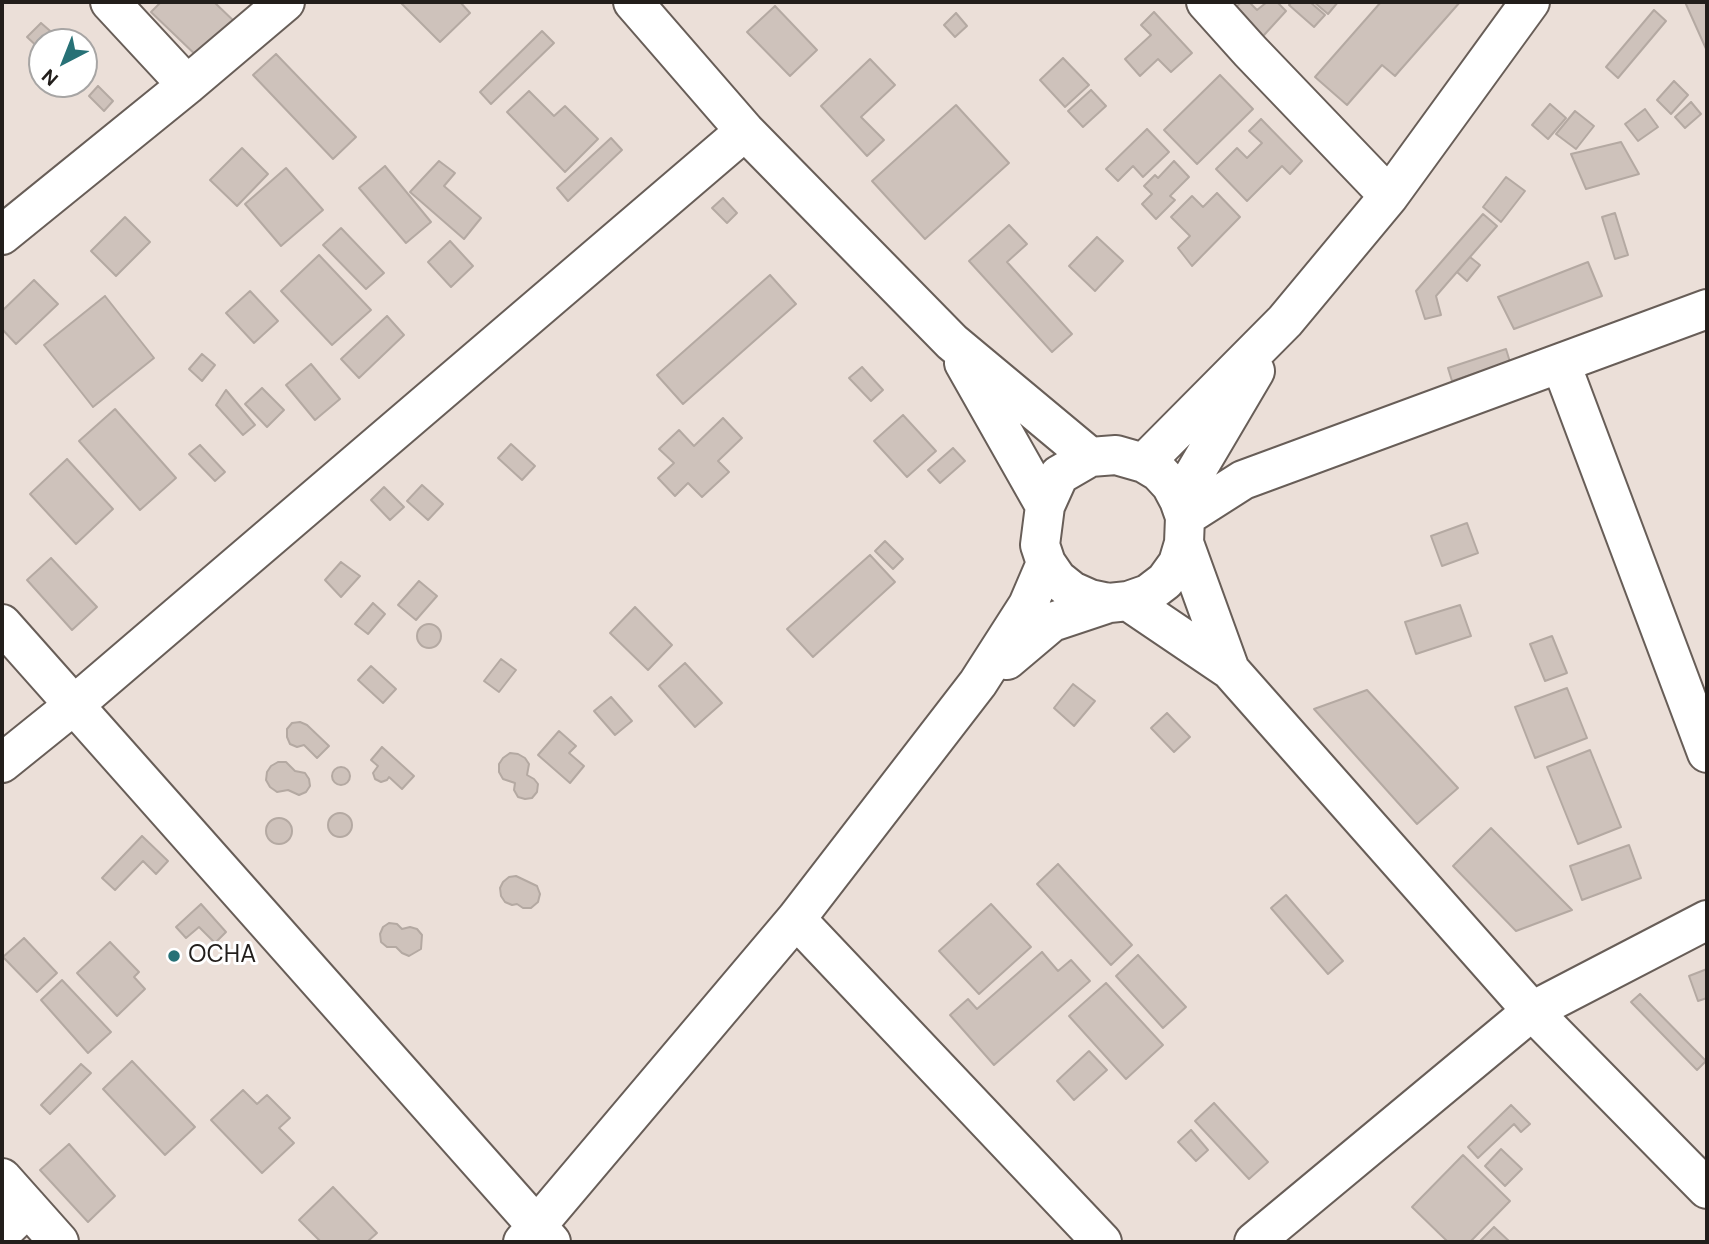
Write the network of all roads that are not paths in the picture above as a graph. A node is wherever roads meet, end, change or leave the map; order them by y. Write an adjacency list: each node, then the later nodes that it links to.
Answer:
1 (110, 2): 6 (street)
2 (285, 2): 6 (street)
3 (633, 2): 7 (street)
4 (1206, 2): 8 (street)
5 (1530, 2): 8 (street)
6 (187, 85): 9 (street)
7 (745, 131): 12 (street); 23 (street)
8 (1389, 196): 11 (street)
9 (2, 235)
10 (1707, 309): 13 (street)
11 (1285, 321): 15 (street); 17 (street)
12 (952, 342): 14 (street); 16 (street)
13 (1561, 364): 17 (street); 24 (street)
14 (1090, 457): 15 (street); 16 (street)
15 (1144, 463): 17 (street)
16 (1045, 506): 18 (street)
17 (1183, 520): 19 (street); 21 (street)
18 (1046, 563): 19 (street); 22 (street)
19 (1118, 602): 21 (street); 22 (street)
20 (2, 624): 23 (street)
21 (1230, 670): 28 (street)
22 (978, 683): 26 (street)
23 (74, 705): 25 (street); 32 (street)
24 (1707, 753)
25 (2, 763)
26 (796, 919): 32 (street); 34 (street)
27 (1707, 920): 28 (street)
28 (1532, 1011): 30 (street); 35 (street)
29 (2, 1178): 31 (street)
30 (1707, 1189)
31 (15, 1219): 33 (street)
32 (537, 1237)
33 (58, 1242)
34 (1102, 1242)
35 (1254, 1242)

